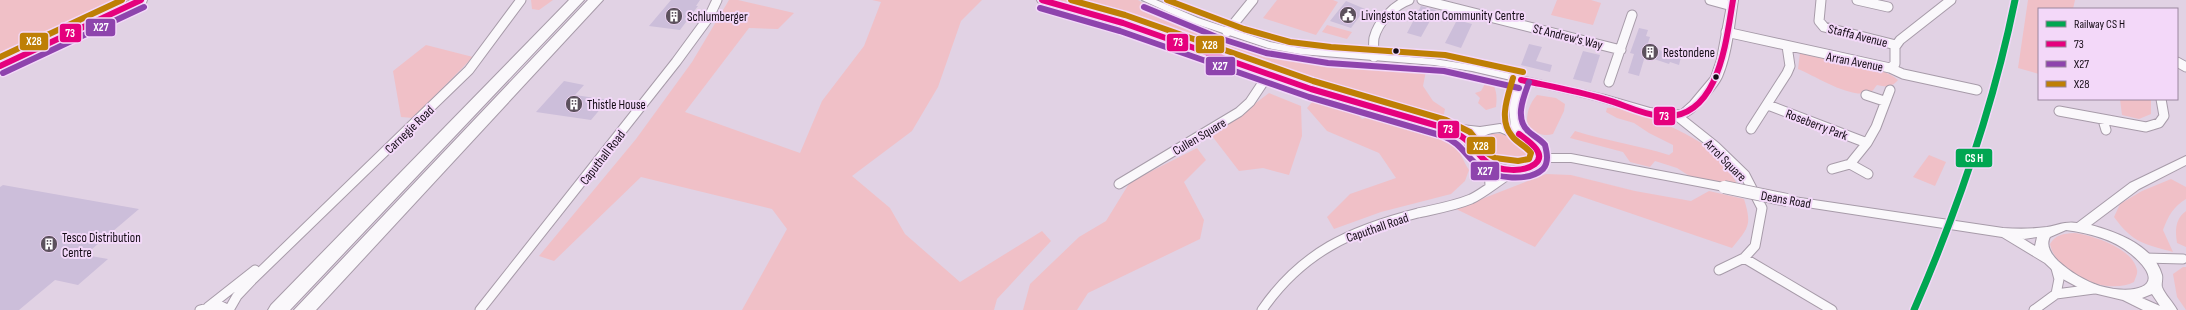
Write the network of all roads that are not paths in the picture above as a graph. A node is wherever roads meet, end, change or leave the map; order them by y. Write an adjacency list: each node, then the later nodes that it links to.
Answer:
1 (141, 0): 25 (main road)
2 (521, 0): 64 (street, Carnegie Road)
3 (577, 0): 77 (highway)
4 (596, 0): 78 (highway)
5 (717, 0): 79 (street, Caputhall Road)
6 (1042, 0): 27 (street)
7 (1147, 0): 19 (street)
8 (1252, 0): 19 (street)
9 (1409, 0): 24 (street)
10 (1422, 0): 23 (street, St Andrew's Way)
11 (1710, 0): 15 (street)
12 (1821, 0): 21 (street, Staffa Avenue)
13 (1859, 0): 16 (street, Staffa Avenue); 17 (street, Staffa Avenue)
14 (1951, 0): 21 (street, Arran Avenue)
15 (1732, 3): 20 (street)
16 (1888, 7)
17 (1861, 11)
18 (1632, 15): 23 (street, St Andrew's Way)
19 (1227, 32): 24 (street)
20 (1726, 32): 22 (street, Arran Avenue); 38 (street)
21 (1896, 44): 26 (street, Arran Avenue)
22 (1787, 46): 26 (street, Arran Avenue); 35 (street, Roseberry Park)
23 (1621, 50): 29 (street, St Andrew's Way)
24 (1374, 57): 28 (street)
25 (0, 66)
26 (1890, 68): 31 (street)
27 (1268, 76): 40 (street); 57 (street, Cullen Square)
28 (1521, 80): 37 (street); 38 (street)
29 (1609, 82)
30 (1890, 90): 34 (street, Roseberry Park)
31 (1978, 90)
32 (1866, 95): 34 (street)
33 (2161, 100): 39 (street)
34 (1884, 101): 46 (street, Roseberry Park)
35 (1768, 105): 42 (street, Roseberry Park); 46 (street, Roseberry Park)
36 (2059, 111): 39 (street)
37 (1514, 114): 41 (street); 45 (street)
38 (1676, 115): 65 (street, Arrol Square)
39 (2103, 120): 43 (street)
40 (1443, 127): 44 (street); 48 (street)
41 (1500, 128): 44 (street); 45 (street)
42 (1751, 129)
43 (2106, 130)
44 (1480, 131): 48 (street)
45 (1519, 134): 47 (street)
46 (1867, 143): 52 (street, Roseberry Park)
47 (1535, 144): 49 (street); 50 (street, Deans Road)
48 (1471, 146): 53 (street)
49 (1539, 158): 50 (street, Deans Road); 55 (street)
50 (1571, 158): 62 (street, Deans Road, bridge)
51 (2186, 160): 59 (street)
52 (1850, 164): 54 (street); 56 (street)
53 (1489, 165): 55 (street); 58 (street)
54 (1832, 169)
55 (1514, 171): 58 (street, Caputhall Road)
56 (1868, 174)
57 (1119, 184)
58 (1490, 186): 80 (street, Caputhall Road)
59 (2106, 208): 60 (street); 63 (street)
60 (2080, 227): 61 (street, Deans Road); 63 (street, Deans Road)
61 (2046, 231): 62 (street, Deans Road); 68 (street)
62 (2003, 233): 68 (street, Deans Road)
63 (2107, 234): 66 (street, Deans Road)
64 (284, 248): 74 (street, Carnegie Road); 76 (street, Carnegie Road)
65 (1744, 258): 69 (street); 81 (street)
66 (2144, 258): 67 (street); 70 (street)
67 (2184, 259)
68 (2052, 264): 71 (street, Deans Road); 72 (street)
69 (1719, 270)
70 (2154, 286): 73 (street); 83 (street)
71 (2094, 289): 72 (street); 73 (street, Deans Road)
72 (2056, 294): 75 (street)
73 (2127, 296): 82 (street)
74 (204, 308): 76 (street, Carnegie Road)
75 (2041, 309)
76 (229, 310)
77 (278, 310)
78 (304, 310)
79 (480, 310)
80 (1262, 310)
81 (1832, 310)
82 (2156, 310)
83 (2170, 310)

